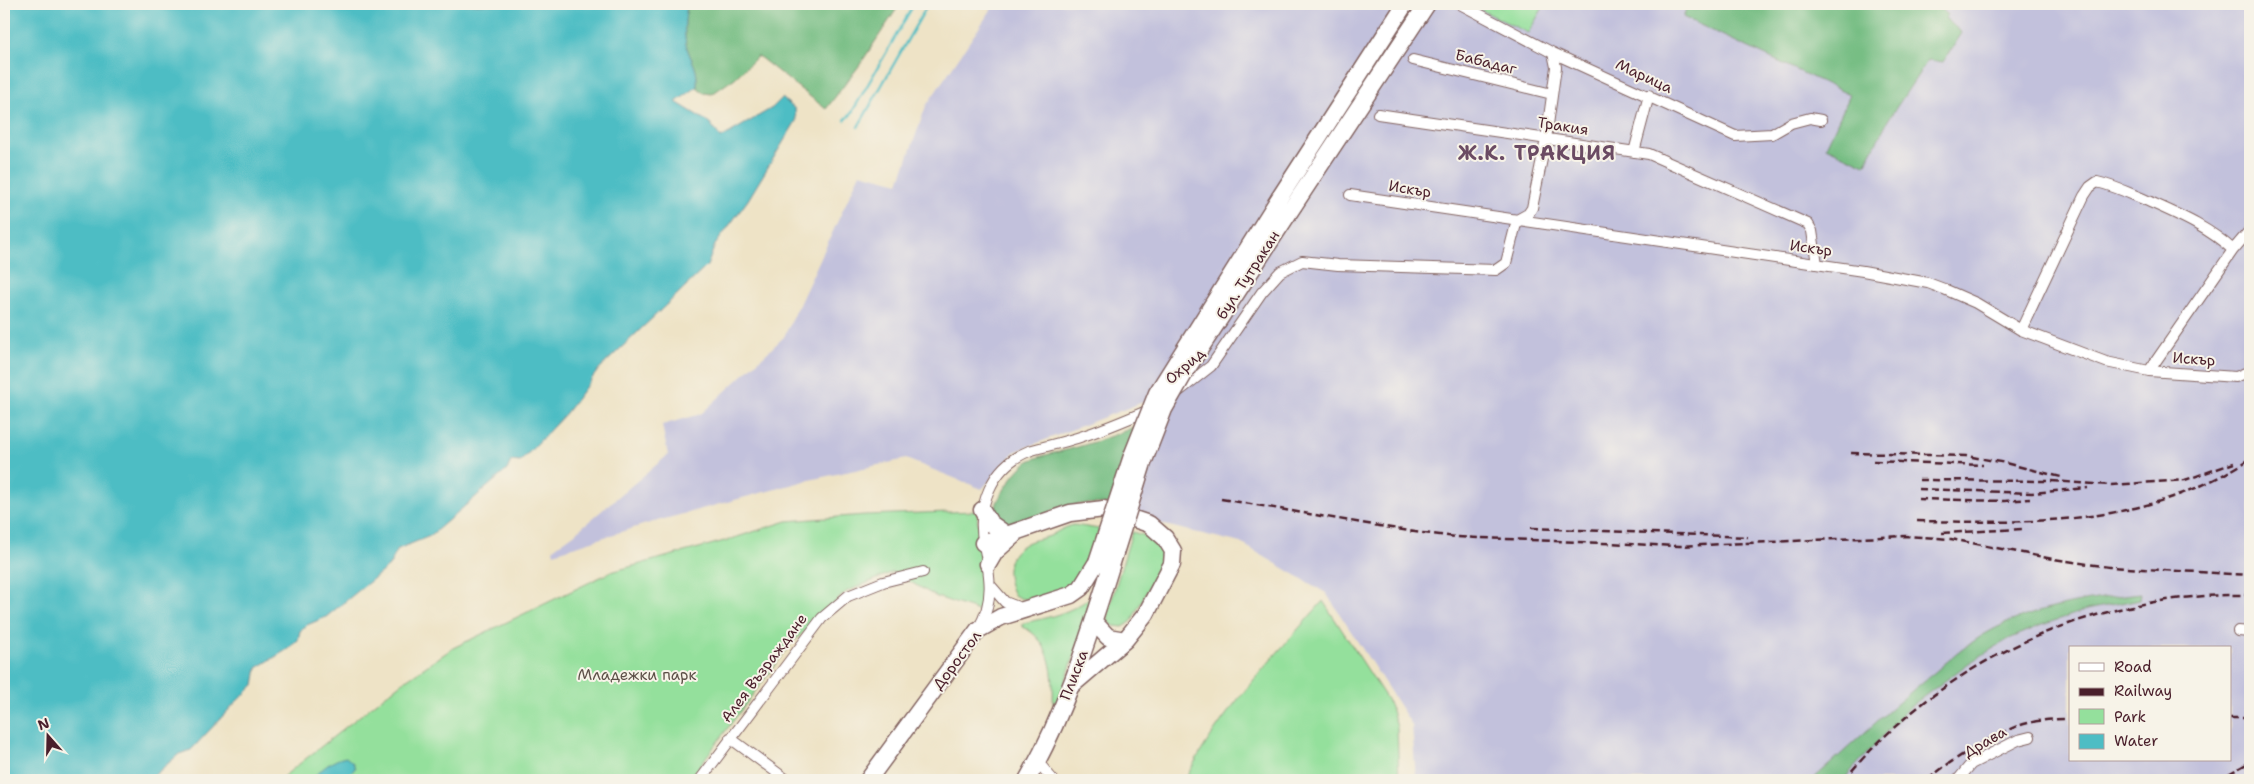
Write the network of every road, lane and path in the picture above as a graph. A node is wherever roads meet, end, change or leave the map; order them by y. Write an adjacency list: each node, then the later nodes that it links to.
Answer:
1 (1405, 4): 13 (main road, бул. Тутракан)
2 (1427, 4): 13 (main road, бул. Тутракан)
3 (1460, 4): 4 (street, Марица)
4 (1553, 53): 6 (street); 7 (street, Марица)
5 (1413, 60): 6 (street, Бабадаг)
6 (1552, 94): 10 (street)
7 (1649, 95): 9 (street, Марица); 11 (street)
8 (1378, 114): 10 (street, Тракия)
9 (1821, 120)
10 (1546, 139): 11 (street, Тракия); 14 (street)
11 (1634, 152): 17 (street, Тракия)
12 (1350, 195): 14 (street, Искър)
13 (1287, 201): 25 (main road, бул. Тутракан, bridge)
14 (1517, 220): 17 (street, Искър); 21 (street, Охрид)
15 (2250, 230): 16 (street)
16 (2233, 250): 18 (street); 19 (street)
17 (1817, 264): 18 (street, Искър)
18 (2021, 330): 19 (street, Искър)
19 (2149, 371): 20 (street, Искър)
20 (2250, 371)
21 (982, 510): 22 (main road); 23 (street, Охрид)
22 (1013, 533): 23 (main road); 24 (main road); 33 (main road)
23 (983, 543): 24 (street, Охрид)
24 (988, 564): 27 (street, Охрид)
25 (1104, 564): 28 (main road, Доростол); 29 (main road, Плиска)
26 (923, 572): 36 (street, Алея Възраждане)
27 (991, 586): 28 (street); 30 (street, Охрид)
28 (1026, 610): 30 (main road, Доростол)
29 (1094, 622): 33 (main road); 34 (main road, Плиска)
30 (978, 630): 40 (main road, Доростол)
31 (2238, 631): 32 (street)
32 (2250, 632)
33 (1124, 640): 34 (main road)
34 (1071, 686): 37 (main road, Плиска)
35 (2030, 737): 43 (street, Драва)
36 (730, 738): 38 (street, Алея Възраждане); 39 (street)
37 (1038, 762): 41 (main road, Плиска); 42 (street)
38 (700, 780)
39 (787, 780)
40 (868, 780)
41 (1027, 780)
42 (1053, 780)
43 (1958, 780)

